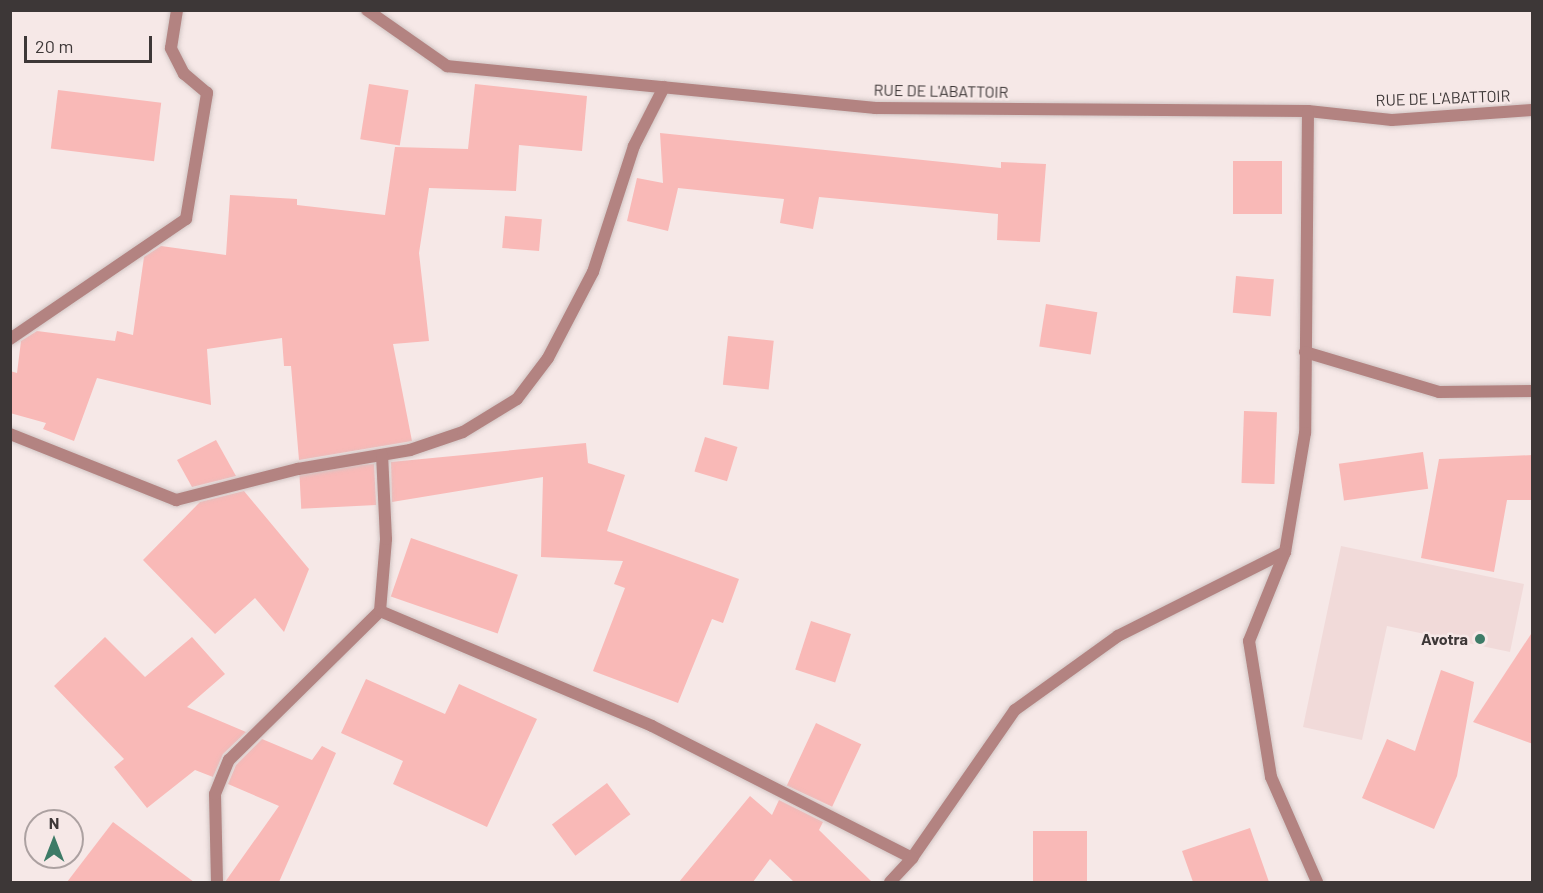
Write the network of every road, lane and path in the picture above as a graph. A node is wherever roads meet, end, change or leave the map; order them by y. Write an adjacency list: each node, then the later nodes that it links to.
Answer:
1 (177, 10): 6 (street)
2 (367, 10): 3 (street, RUE DE L'ABATTOIR)
3 (664, 87): 5 (street, RUE DE L'ABATTOIR); 10 (street)
4 (1533, 110): 5 (street, RUE DE L'ABATTOIR)
5 (1308, 111): 7 (street)
6 (10, 339)
7 (1305, 352): 8 (street); 11 (street)
8 (1533, 391)
9 (10, 434): 10 (street)
10 (382, 455): 12 (street)
11 (1285, 552): 13 (street); 16 (street)
12 (380, 611): 13 (street); 14 (street)
13 (912, 858): 15 (street)
14 (217, 882)
15 (890, 882)
16 (1317, 882)

